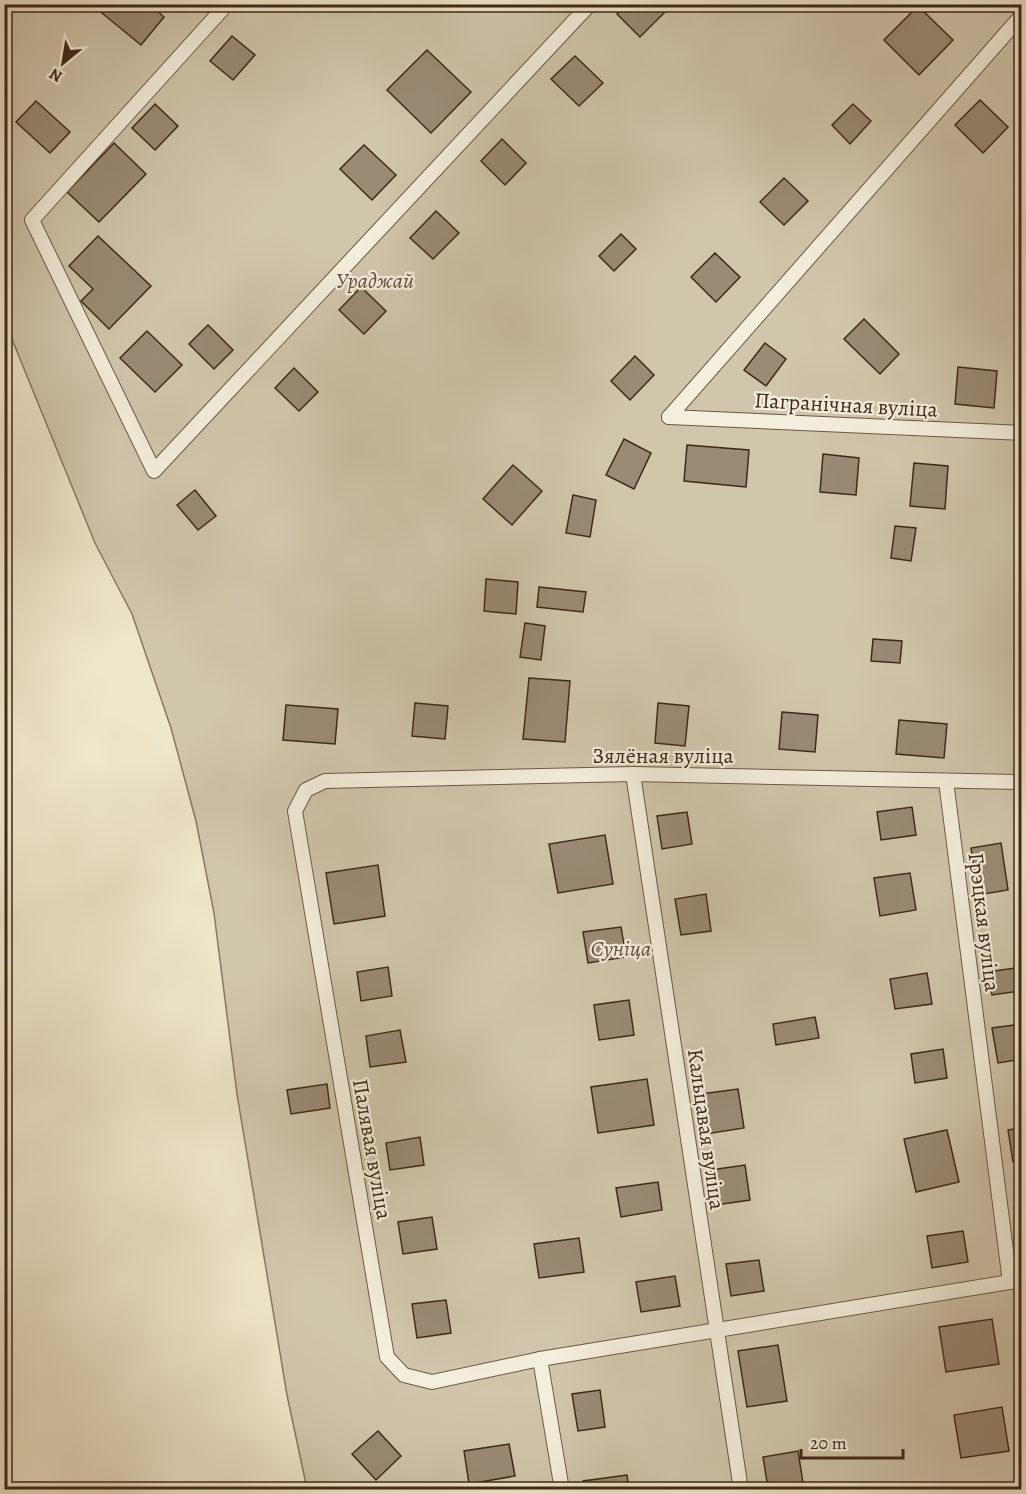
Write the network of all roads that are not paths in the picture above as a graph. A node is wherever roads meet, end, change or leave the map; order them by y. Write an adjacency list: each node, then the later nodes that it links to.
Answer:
1 (227, 4): 2 (lane)
2 (590, 4)
3 (1022, 15): 4 (lane, Пагранічная вуліца)
4 (1022, 433)
5 (633, 774): 6 (lane, Зялёная вуліца); 8 (lane, Зялёная вуліца); 10 (lane, Кальцавая вуліца)
6 (946, 781): 7 (lane, Зялёная вуліца); 9 (lane, Грэцкая вуліца)
7 (1022, 782)
8 (306, 790): 11 (lane, Палявая вуліца)
9 (1016, 1281): 10 (lane, Палявая вуліца)
10 (716, 1331): 11 (lane, Палявая вуліца); 13 (lane, Кальцавая вуліца)
11 (540, 1359): 12 (lane)
12 (562, 1490)
13 (741, 1490)

